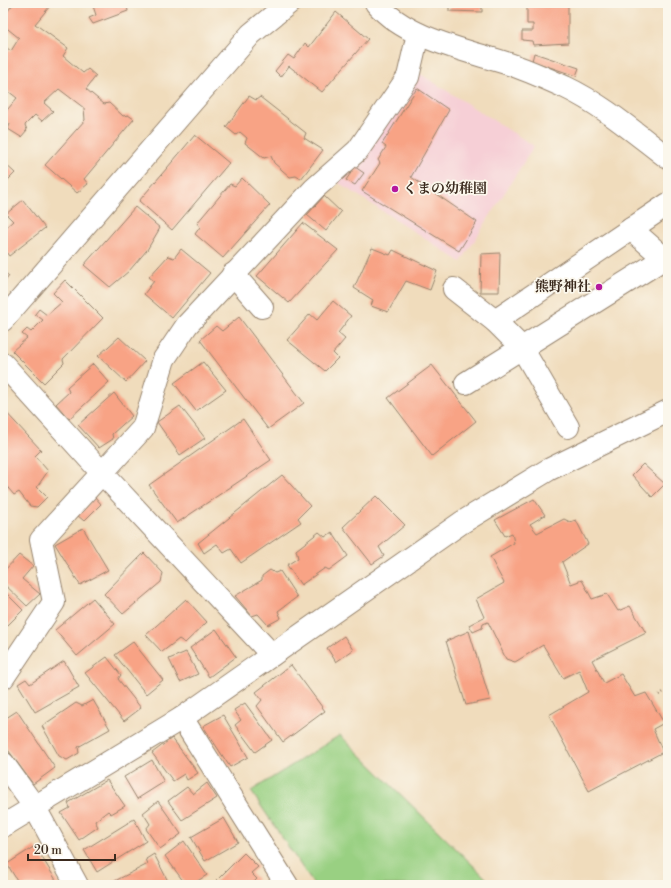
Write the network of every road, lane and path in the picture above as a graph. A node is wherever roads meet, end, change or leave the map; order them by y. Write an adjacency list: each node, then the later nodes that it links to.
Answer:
1 (289, 3): 11 (street)
2 (376, 3): 3 (street)
3 (418, 34): 4 (street); 8 (street)
4 (668, 158)
5 (668, 204): 6 (street)
6 (631, 229): 7 (street); 12 (street)
7 (666, 257): 13 (street)
8 (233, 274): 10 (street); 18 (street)
9 (454, 289): 12 (street)
10 (262, 307)
11 (3, 320)
12 (495, 321): 13 (street)
13 (522, 348): 15 (street); 17 (street)
14 (3, 364): 18 (street)
15 (466, 384)
16 (668, 411): 19 (street)
17 (568, 427)
18 (103, 474): 19 (street); 20 (street)
19 (272, 655): 23 (street)
20 (3, 678)
21 (668, 689): 22 (path)
22 (659, 695)
23 (182, 718): 25 (street); 28 (street)
24 (3, 763): 25 (street)
25 (34, 806): 26 (street); 27 (street)
26 (3, 826)
27 (77, 885)
28 (287, 885)

